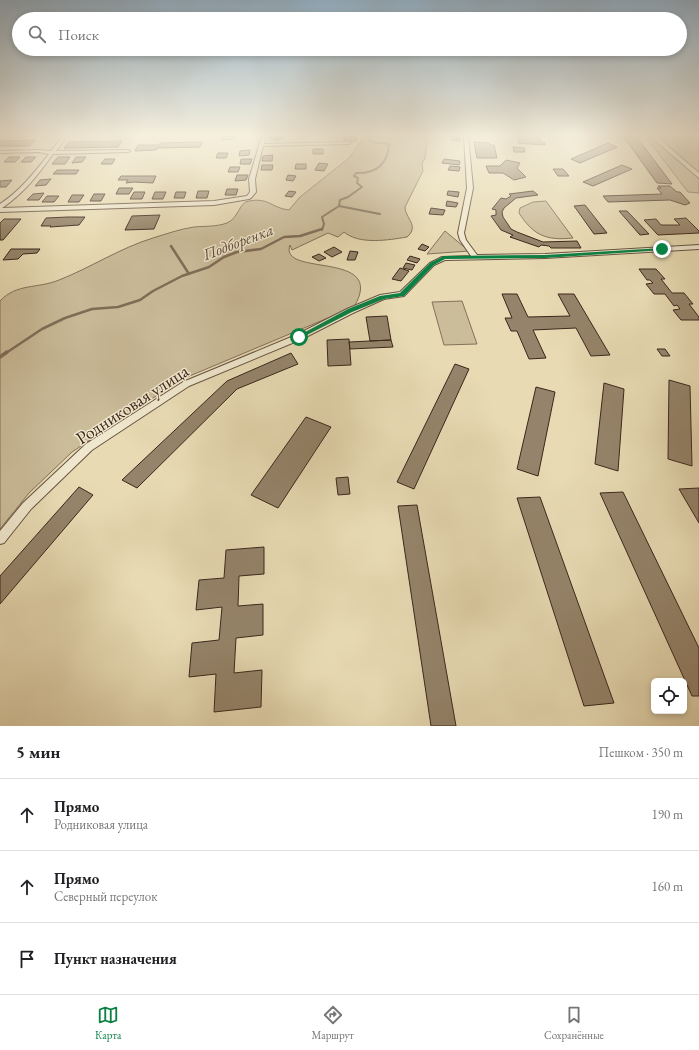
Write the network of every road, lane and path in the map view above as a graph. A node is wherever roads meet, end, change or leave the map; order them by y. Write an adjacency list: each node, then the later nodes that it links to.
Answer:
1 (40, 170): 4 (street)
2 (255, 170): 4 (street)
3 (469, 170): 6 (street)
4 (0, 208)
5 (699, 247): 6 (street, Родниковая улица)
6 (476, 258): 7 (street, Родниковая улица)
7 (0, 539)

